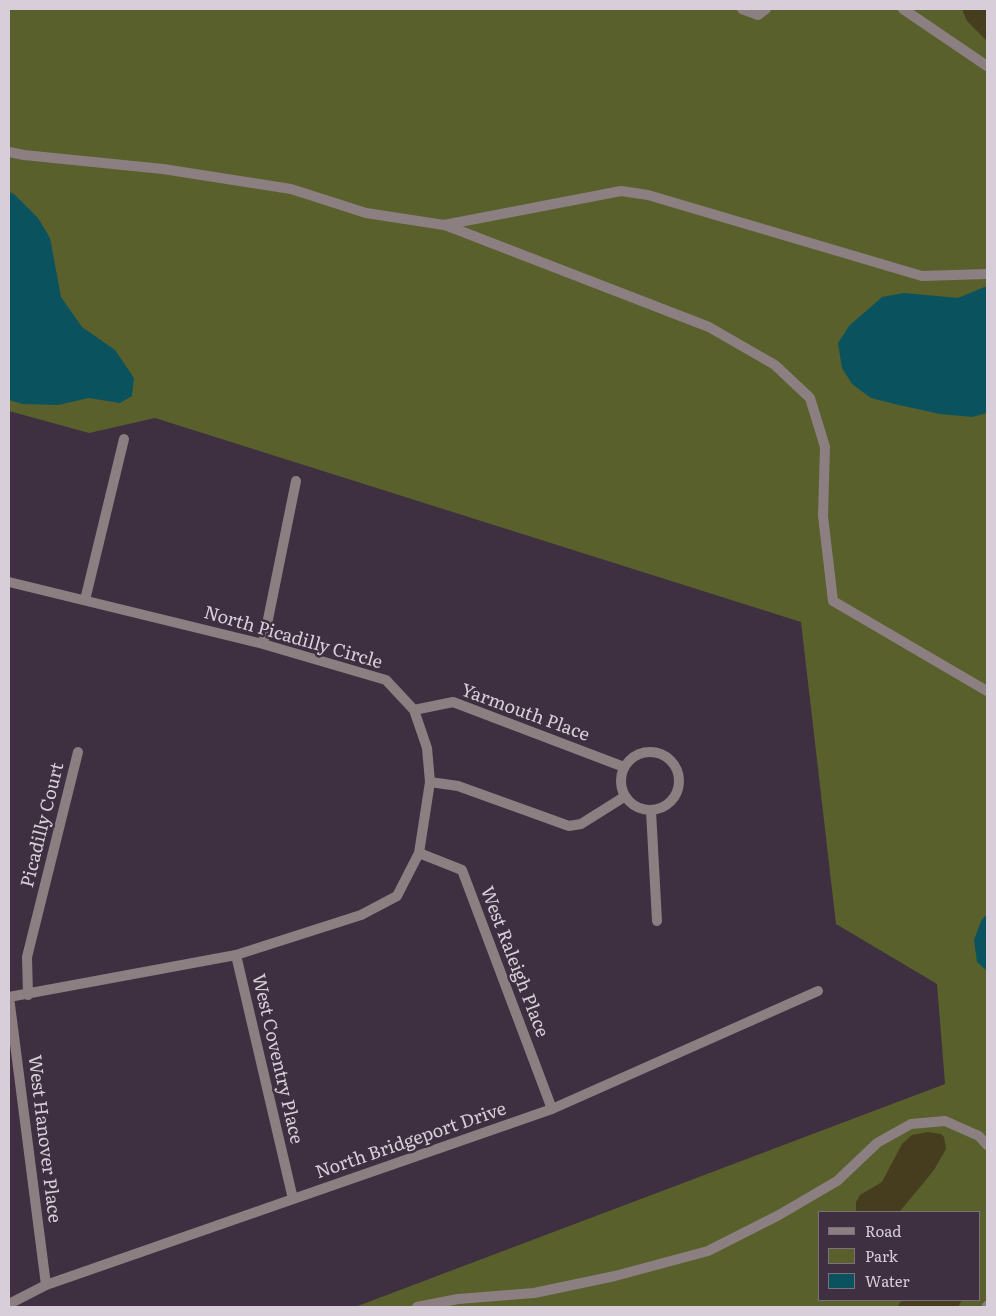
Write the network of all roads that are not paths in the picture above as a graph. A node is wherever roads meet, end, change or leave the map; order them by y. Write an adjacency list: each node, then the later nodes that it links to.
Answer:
1 (742, 9): 2 (street)
2 (766, 9)
3 (903, 9): 4 (street)
4 (987, 66)
5 (9, 152): 6 (street)
6 (444, 225): 7 (street); 13 (street)
7 (987, 274)
8 (124, 439): 11 (street)
9 (296, 481): 12 (street)
10 (9, 582): 11 (street, North Picadilly Circle)
11 (85, 600): 12 (street, North Picadilly Circle)
12 (263, 644): 14 (street, North Picadilly Circle)
13 (987, 691)
14 (414, 710): 16 (street, Yarmouth Place); 17 (street, North Picadilly Circle)
15 (78, 752): 24 (street, Picadilly Court)
16 (624, 767): 18 (street); 19 (street)
17 (430, 782): 18 (street); 20 (street, North Picadilly Circle)
18 (624, 797): 19 (street)
19 (651, 811): 21 (street)
20 (419, 853): 22 (street, North Picadilly Circle); 26 (street, West Raleigh Place)
21 (657, 921)
22 (236, 956): 24 (street, North Picadilly Circle); 28 (street, West Coventry Place)
23 (818, 991): 26 (street, North Bridgeport Drive)
24 (28, 995): 25 (street, North Picadilly Circle)
25 (9, 997): 29 (street, West Hanover Place)
26 (552, 1109): 28 (street, North Bridgeport Drive)
27 (987, 1145): 31 (street)
28 (293, 1199): 29 (street, North Bridgeport Drive)
29 (46, 1284): 30 (street, North Bridgeport Drive)
30 (9, 1304)
31 (417, 1307)

